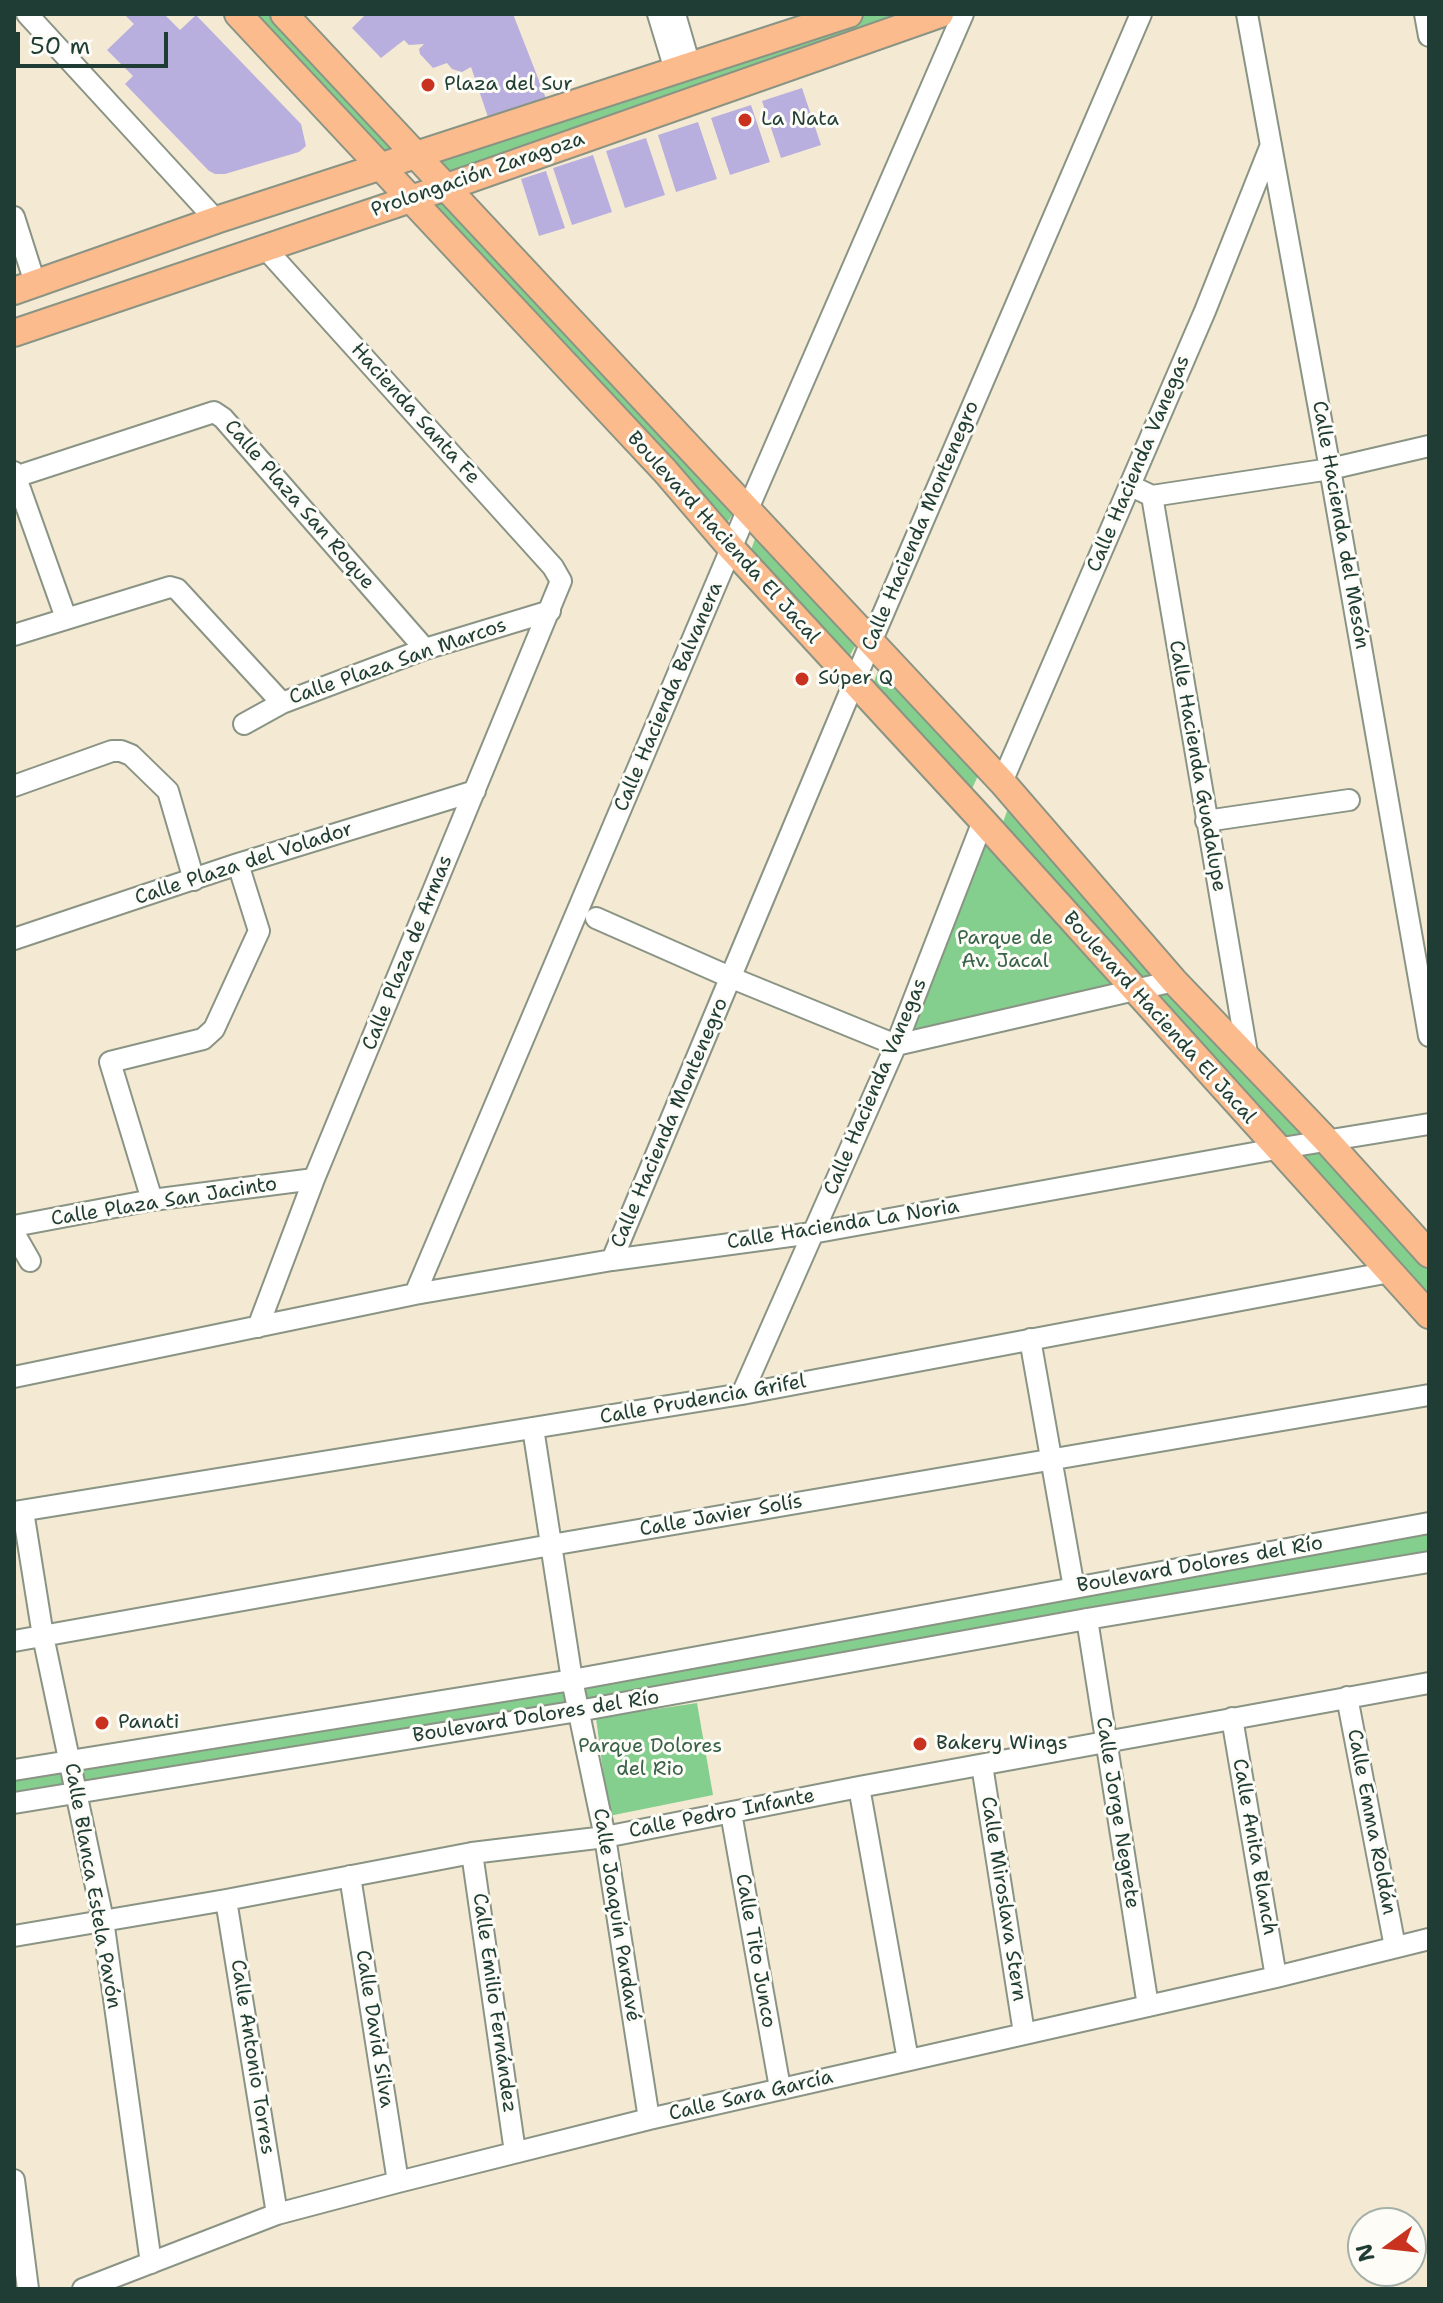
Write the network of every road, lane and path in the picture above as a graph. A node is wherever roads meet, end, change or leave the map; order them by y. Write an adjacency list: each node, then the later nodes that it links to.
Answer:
1 (27, 14): 21 (street)
2 (238, 14): 17 (main road, Boulevard Hacienda El Jacal)
3 (284, 14): 16 (main road, Boulevard Hacienda El Jacal)
4 (658, 14): 14 (street)
5 (675, 14): 14 (street)
6 (849, 14): 12 (main road, Prolongación Zaragoza)
7 (940, 14): 18 (main road, Prolongación Zaragoza)
8 (963, 14): 30 (street, Calle Hacienda Balvanera)
9 (1141, 14): 36 (street, Calle Hacienda Montenegro)
10 (1247, 14): 15 (street, Calle Hacienda del Mesón)
11 (1425, 14): 13 (street)
12 (821, 19): 14 (main road, Prolongación Zaragoza)
13 (1429, 36)
14 (683, 68): 16 (main road, Prolongación Zaragoza)
15 (1271, 145): 26 (street, Calle Hacienda del Mesón); 28 (street, Calle Hacienda Vanegas)
16 (418, 155): 17 (main road, Prolongación Zaragoza); 18 (main road, Boulevard Hacienda El Jacal)
17 (382, 166): 19 (main road, Boulevard Hacienda El Jacal); 21 (main road, Prolongación Zaragoza)
18 (448, 186): 19 (main road, Prolongación Zaragoza); 30 (main road, Boulevard Hacienda El Jacal)
19 (412, 198): 22 (main road, Prolongación Zaragoza); 31 (main road, Boulevard Hacienda El Jacal)
20 (14, 217): 23 (street)
21 (216, 220): 23 (main road, Prolongación Zaragoza)
22 (265, 248): 24 (main road, Prolongación Zaragoza); 32 (street, Hacienda Santa Fe)
23 (24, 287)
24 (14, 333)
25 (1429, 446): 26 (street)
26 (1330, 469): 29 (street); 54 (street, Calle Hacienda del Mesón)
27 (15, 474): 34 (street); 37 (street, Calle Plaza San Roque)
28 (1131, 486): 29 (street); 41 (street, Calle Hacienda Vanegas)
29 (1152, 496): 46 (street, Calle Hacienda Guadalupe)
30 (747, 511): 31 (street, Calle Hacienda Balvanera); 36 (main road, Boulevard Hacienda El Jacal)
31 (732, 549): 38 (main road, Boulevard Hacienda El Jacal); 69 (street, Calle Hacienda Balvanera)
32 (561, 581): 33 (street, Calle Plaza de Armas)
33 (550, 611): 37 (street, Calle Plaza San Marcos); 43 (street, Calle Plaza de Armas)
34 (66, 618): 35 (street, Calle Plaza San Marcos); 39 (street, Calle Plaza San Marcos)
35 (14, 635)
36 (871, 642): 38 (street, Calle Hacienda Montenegro); 41 (main road, Boulevard Hacienda El Jacal)
37 (425, 649): 39 (street, Calle Plaza San Marcos)
38 (854, 683): 45 (main road, Boulevard Hacienda El Jacal); 51 (street, Calle Hacienda Montenegro)
39 (282, 703): 40 (street)
40 (244, 724)
41 (1002, 782): 52 (main road, Boulevard Hacienda El Jacal)
42 (14, 786): 48 (street)
43 (475, 791): 47 (street, Calle Plaza del Volador); 60 (street, Calle Plaza de Armas)
44 (1349, 800): 46 (street)
45 (983, 821): 53 (main road, Boulevard Hacienda El Jacal); 55 (street, Calle Hacienda Vanegas)
46 (1206, 821): 56 (street, Calle Hacienda Guadalupe)
47 (238, 864): 48 (street, Calle Plaza del Volador); 61 (street)
48 (194, 880): 50 (street, Calle Plaza del Volador)
49 (596, 918): 51 (street)
50 (14, 939)
51 (732, 978): 55 (street); 66 (street, Calle Hacienda Montenegro)
52 (1174, 981): 53 (street); 56 (main road, Boulevard Hacienda El Jacal)
53 (1134, 990): 55 (street); 59 (main road, Boulevard Hacienda El Jacal)
54 (1429, 1036)
55 (896, 1045): 64 (street, Calle Hacienda Vanegas)
56 (1248, 1059): 58 (main road, Boulevard Hacienda El Jacal)
57 (1429, 1124): 58 (street, Calle Hacienda La Noria)
58 (1327, 1141): 59 (street, Calle Hacienda La Noria); 65 (main road, Boulevard Hacienda El Jacal)
59 (1276, 1149): 64 (street, Calle Hacienda La Noria); 68 (main road, Boulevard Hacienda El Jacal)
60 (314, 1179): 61 (street, Calle Plaza San Jacinto); 71 (street, Calle Plaza de Armas)
61 (152, 1200): 62 (street, Calle Plaza San Jacinto)
62 (14, 1226)
63 (14, 1233): 67 (street)
64 (812, 1233): 66 (street, Calle Hacienda La Noria); 74 (street, Calle Hacienda Vanegas)
65 (1429, 1254)
66 (612, 1260): 69 (street, Calle Hacienda La Noria)
67 (30, 1261)
68 (1390, 1272): 70 (main road, Boulevard Hacienda El Jacal); 72 (street, Calle Prudencia Grifel)
69 (415, 1294): 71 (street, Calle Hacienda La Noria)
70 (1429, 1315)
71 (258, 1327): 73 (street, Calle Hacienda La Noria)
72 (1030, 1339): 74 (street, Calle Prudencia Grifel); 77 (street)
73 (14, 1377)
74 (742, 1394): 76 (street, Calle Prudencia Grifel)
75 (1429, 1395): 77 (street, Calle Javier Solís)
76 (533, 1428): 78 (street, Calle Prudencia Grifel); 80 (street, Calle Joaquín Pardavé)
77 (1051, 1459): 80 (street, Calle Javier Solís); 82 (street)
78 (18, 1512): 85 (street, Calle Blanca Estela Pavón)
79 (1427, 1530): 82 (street, Boulevard Dolores del Río)
80 (551, 1545): 85 (street, Calle Javier Solís); 89 (street, Calle Joaquín Pardavé)
81 (1429, 1562): 84 (street, Boulevard Dolores del Río)
82 (1074, 1588): 83 (street, Boulevard Dolores del Río)
83 (975, 1606): 86 (street); 88 (street, Boulevard Dolores del Río)
84 (1087, 1619): 86 (street, Boulevard Dolores del Río); 96 (street, Calle Jorge Negrete)
85 (43, 1636): 87 (street, Calle Javier Solís); 98 (street, Calle Blanca Estela Pavón)
86 (979, 1639): 91 (street, Boulevard Dolores del Río)
87 (14, 1641)
88 (700, 1657): 89 (street, Boulevard Dolores del Río); 91 (street)
89 (572, 1680): 93 (street, Calle Joaquín Pardavé); 94 (street, Boulevard Dolores del Río)
90 (1429, 1683): 92 (street, Calle Pedro Infante)
91 (705, 1688): 93 (street, Boulevard Dolores del Río)
92 (1347, 1697): 95 (street, Calle Pedro Infante); 112 (street, Calle Emma Roldán)
93 (578, 1711): 97 (street, Boulevard Dolores del Río); 105 (street, Calle Joaquín Pardavé)
94 (363, 1713): 97 (street); 98 (street, Boulevard Dolores del Río)
95 (1232, 1718): 96 (street, Calle Pedro Infante); 113 (street, Calle Anita Blanch)
96 (1106, 1743): 99 (street, Calle Pedro Infante); 114 (street, Calle Jorge Negrete)
97 (366, 1745): 102 (street, Boulevard Dolores del Río)
98 (69, 1760): 100 (street, Boulevard Dolores del Río); 102 (street, Calle Blanca Estela Pavón)
99 (982, 1765): 101 (street, Calle Pedro Infante); 115 (street, Calle Miroslava Stern)
100 (14, 1770)
101 (859, 1787): 104 (street, Calle Pedro Infante); 116 (street)
102 (76, 1792): 103 (street, Boulevard Dolores del Río); 109 (street, Calle Blanca Estela Pavón)
103 (14, 1803)
104 (731, 1813): 105 (street, Calle Pedro Infante); 117 (street, Calle Tito Junco)
105 (605, 1837): 106 (street, Calle Pedro Infante); 118 (street, Calle Joaquín Pardavé)
106 (472, 1853): 107 (street, Calle Pedro Infante); 119 (street, Calle Emilio Fernández)
107 (350, 1876): 108 (street, Calle Pedro Infante); 121 (street, Calle David Silva)
108 (226, 1900): 109 (street, Calle Pedro Infante); 122 (street, Calle Antonio Torres)
109 (103, 1920): 110 (street, Calle Pedro Infante); 123 (street, Calle Blanca Estela Pavón)
110 (14, 1936)
111 (1429, 1939): 112 (street, Calle Sara García)
112 (1395, 1947): 113 (street, Calle Sara García)
113 (1276, 1977): 114 (street, Calle Sara García)
114 (1148, 2006): 115 (street, Calle Sara García)
115 (1024, 2033): 116 (street, Calle Sara García)
116 (908, 2060): 117 (street, Calle Sara García)
117 (780, 2088): 118 (street, Calle Sara García)
118 (649, 2119): 119 (street, Calle Sara García)
119 (515, 2152): 121 (street, Calle Sara García)
120 (14, 2180): 124 (street)
121 (398, 2182): 122 (street, Calle Sara García)
122 (277, 2214): 123 (street, Calle Sara García)
123 (151, 2263): 125 (street, Calle Sara García)
124 (28, 2289)
125 (83, 2289)

